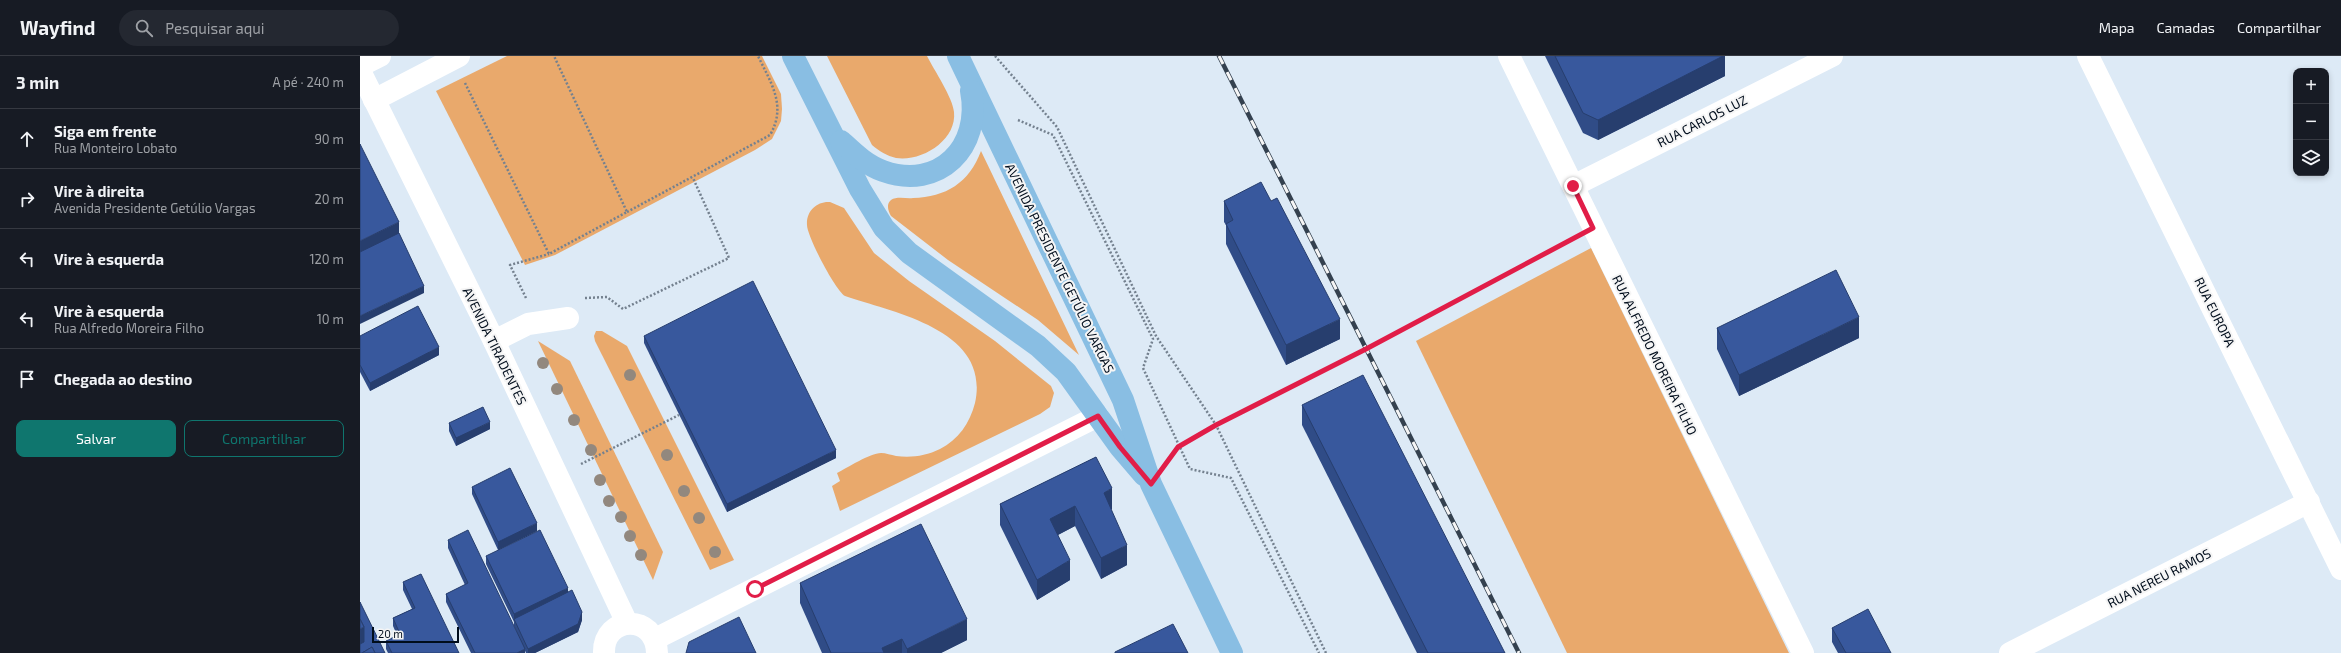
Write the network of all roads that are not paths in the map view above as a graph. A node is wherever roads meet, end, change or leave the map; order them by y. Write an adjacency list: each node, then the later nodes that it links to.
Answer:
1 (380, 56): 8 (street)
2 (793, 56): 9 (main road, AVENIDA PRESIDENTE GETÚLIO VARGAS)
3 (1509, 56): 10 (street, RUA ALFREDO MOREIRA FILHO)
4 (1832, 56): 10 (street, RUA CARLOS LUZ)
5 (2088, 56): 15 (street, RUA EUROPA)
6 (456, 57): 8 (street)
7 (963, 65): 9 (main road); 14 (main road, AVENIDA PRESIDENTE GETÚLIO VARGAS)
8 (364, 81): 12 (street, AVENIDA TIRADENTES)
9 (831, 132): 13 (main road, AVENIDA PRESIDENTE GETÚLIO VARGAS)
10 (1573, 186): 21 (street, RUA ALFREDO MOREIRA FILHO)
11 (568, 318): 12 (street)
12 (494, 341): 17 (street, AVENIDA TIRADENTES)
13 (1098, 416): 14 (main road, AVENIDA PRESIDENTE GETÚLIO VARGAS); 18 (street)
14 (1151, 484): 20 (main road, AVENIDA PRESIDENTE GETÚLIO VARGAS)
15 (2309, 502): 16 (street, RUA EUROPA); 22 (street, RUA NEREU RAMOS)
16 (2341, 569)
17 (627, 623): 18 (street); 19 (street)
18 (656, 646)
19 (604, 653)
20 (1232, 653)
21 (1803, 653)
22 (2010, 653)

